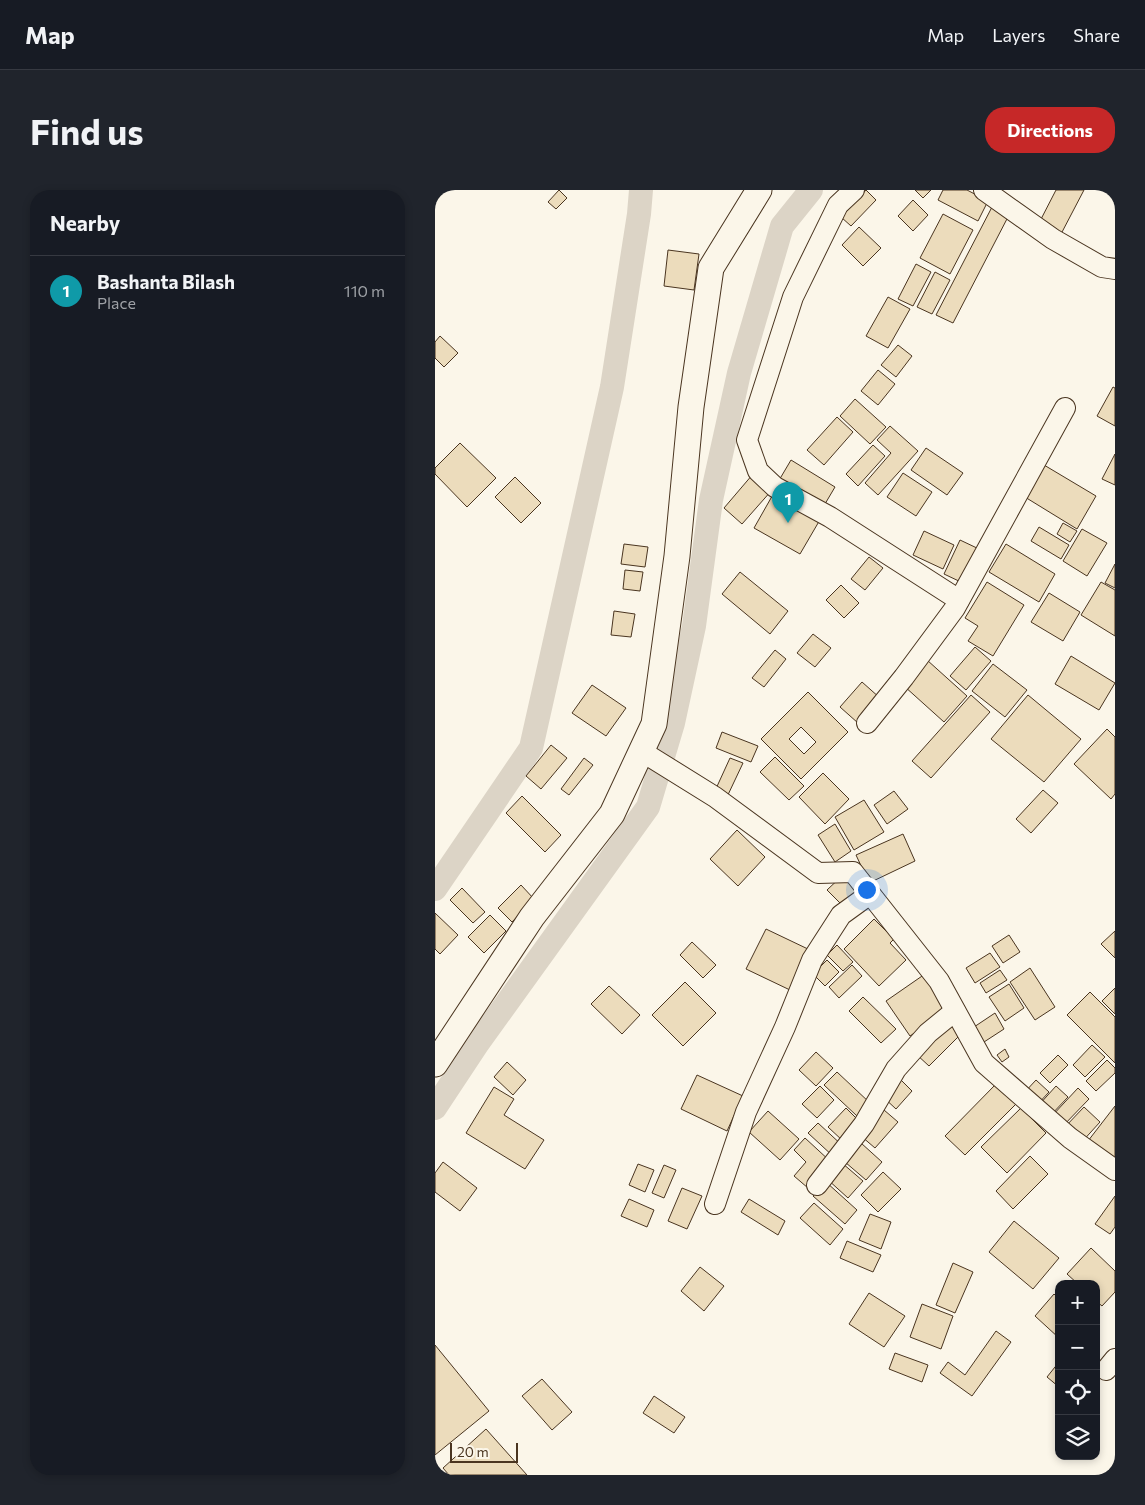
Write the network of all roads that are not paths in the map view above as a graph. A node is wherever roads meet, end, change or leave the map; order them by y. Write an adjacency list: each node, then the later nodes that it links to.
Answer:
1 (759, 190): 8 (street)
2 (854, 190): 6 (street)
3 (984, 190): 4 (street)
4 (1115, 268)
5 (1065, 408): 6 (street)
6 (959, 600): 7 (street)
7 (867, 723)
8 (641, 751): 9 (street); 11 (street)
9 (870, 894): 10 (street); 14 (street)
10 (955, 1011): 12 (street); 13 (street)
11 (435, 1064)
12 (1115, 1170)
13 (817, 1186)
14 (715, 1204)

